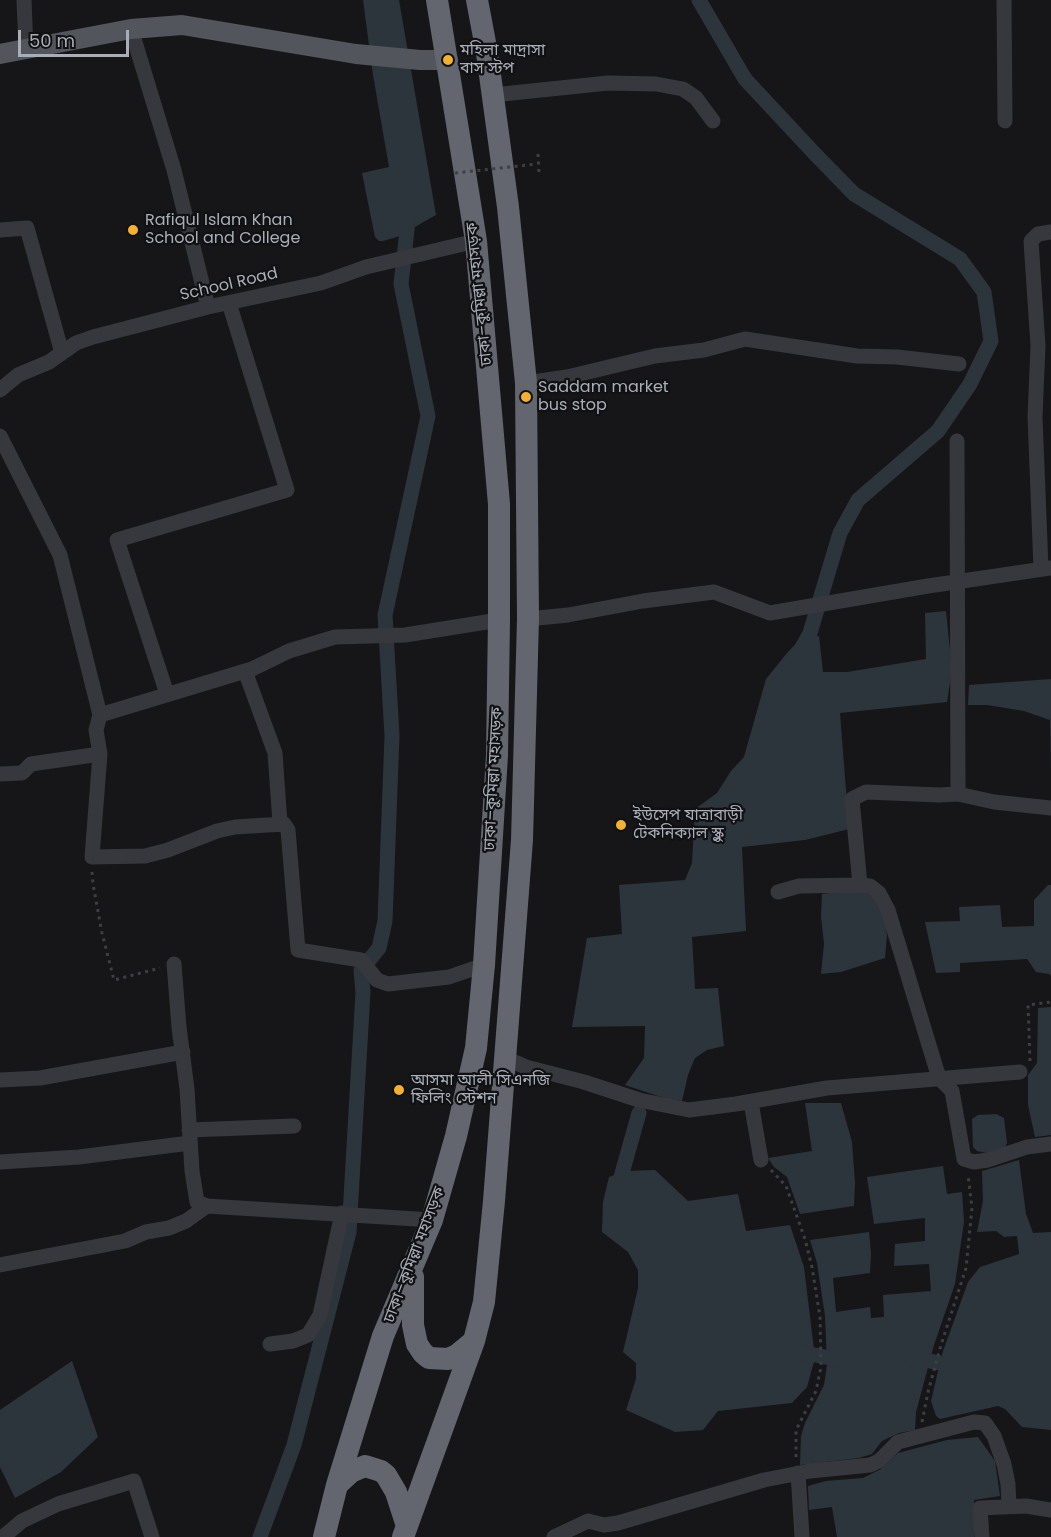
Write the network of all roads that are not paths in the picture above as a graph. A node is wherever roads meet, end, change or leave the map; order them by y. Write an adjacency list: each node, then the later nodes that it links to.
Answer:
1 (24, 0): 6 (street)
2 (436, 0): 8 (highway, ঢাকা–কুমিল্লা মহাসড়ক)
3 (477, 0): 9 (highway, ঢাকা–কুমিল্লা মহাসড়ক)
4 (1004, 0): 11 (street)
5 (131, 29): 6 (main road); 8 (main road); 16 (street)
6 (26, 50): 7 (main road)
7 (0, 54)
8 (448, 60): 14 (highway, ঢাকা–কুমিল্লা মহাসড়ক)
9 (493, 95): 10 (street); 20 (highway, ঢাকা–কুমিল্লা মহাসড়ক)
10 (713, 121)
11 (1005, 121)
12 (0, 230): 18 (street)
13 (1051, 232): 17 (street)
14 (476, 241): 15 (street, School Road); 29 (highway, ঢাকা–কুমিল্লা মহাসড়ক)
15 (229, 303): 16 (street, School Road); 31 (street)
16 (208, 307): 18 (street, School Road)
17 (1044, 346): 22 (street)
18 (63, 353): 21 (street, School Road)
19 (958, 364): 20 (street)
20 (526, 383): 28 (highway, ঢাকা–কুমিল্লা মহাসড়ক)
21 (0, 390)
22 (1035, 417): 23 (street); 26 (street)
23 (1051, 417)
24 (0, 436): 32 (street)
25 (957, 441): 27 (street)
26 (1046, 568): 27 (street)
27 (956, 582): 28 (street); 35 (street)
28 (528, 619): 43 (highway, ঢাকা–কুমিল্লা মহাসড়ক)
29 (499, 620): 30 (street); 41 (highway, ঢাকা–কুমিল্লা মহাসড়ক)
30 (245, 671): 31 (street); 37 (street)
31 (167, 694): 32 (street)
32 (100, 715): 33 (street)
33 (100, 754): 34 (street); 37 (street)
34 (0, 774)
35 (958, 794): 36 (street); 38 (street)
36 (1051, 808)
37 (280, 823): 41 (street)
38 (860, 885): 39 (street); 45 (street)
39 (778, 892)
40 (174, 964): 42 (street)
41 (484, 965): 55 (highway, ঢাকা–কুমিল্লা মহাসড়ক)
42 (183, 1052): 46 (street); 49 (street)
43 (505, 1058): 47 (street); 58 (highway, ঢাকা–কুমিল্লা মহাসড়ক)
44 (1020, 1072): 45 (street)
45 (939, 1078): 47 (street); 50 (street)
46 (0, 1080)
47 (751, 1102): 51 (street)
48 (294, 1126): 49 (street)
49 (190, 1136): 52 (street); 53 (street)
50 (1051, 1144)
51 (761, 1160)
52 (0, 1162)
53 (207, 1206): 54 (street); 57 (street)
54 (342, 1214): 55 (street); 59 (street)
55 (432, 1220): 56 (highway, ঢাকা–কুমিল্লা মহাসড়ক)
56 (413, 1264): 58 (highway); 61 (highway, ঢাকা–কুমিল্লা মহাসড়ক)
57 (0, 1265)
58 (474, 1341): 64 (highway, ঢাকা–কুমিল্লা মহাসড়ক)
59 (270, 1344)
60 (798, 1473): 62 (street); 68 (street); 69 (street)
61 (337, 1485): 64 (highway); 67 (highway, ঢাকা–কুমিল্লা মহাসড়ক)
62 (1009, 1506): 63 (street); 70 (street)
63 (1051, 1510)
64 (405, 1532)
65 (3, 1537): 66 (street)
66 (152, 1537)
67 (324, 1537)
68 (554, 1537)
69 (802, 1537)
70 (982, 1537)

